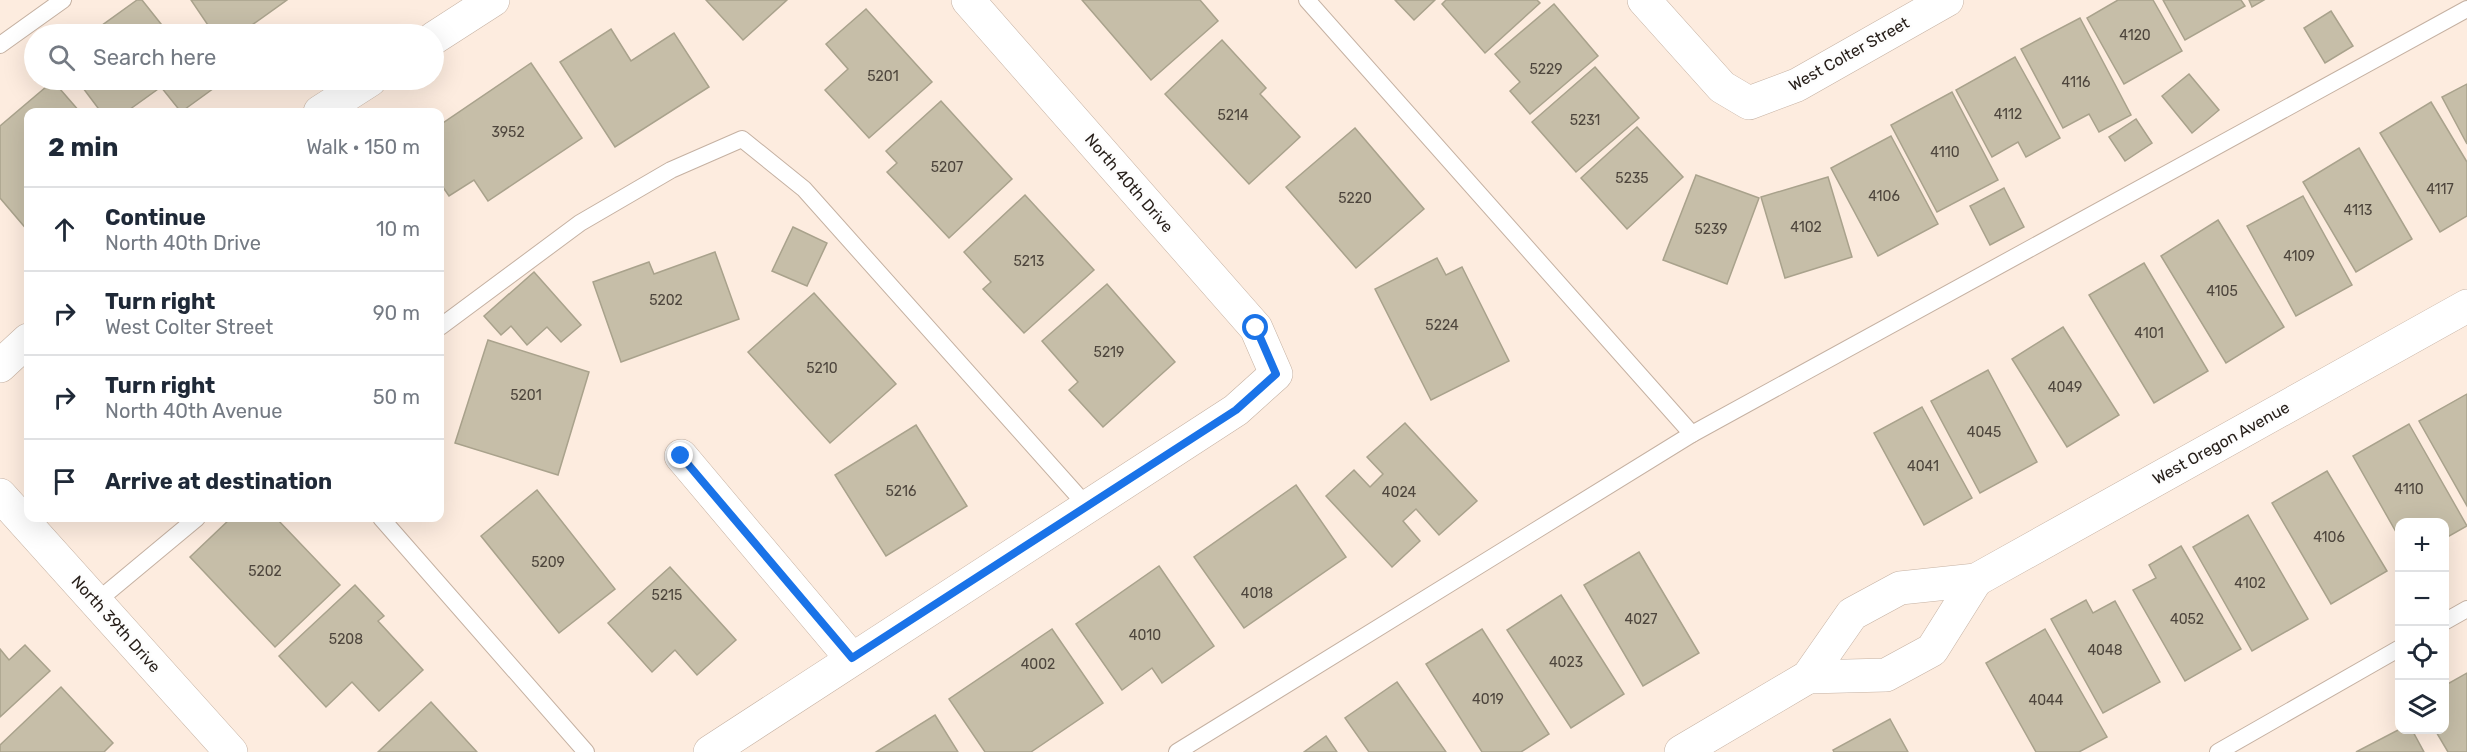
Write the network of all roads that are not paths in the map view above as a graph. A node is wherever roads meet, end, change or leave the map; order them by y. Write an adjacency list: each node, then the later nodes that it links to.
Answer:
1 (63, 0): 8 (lane)
2 (493, 0): 10 (street)
3 (968, 0): 21 (street, North 40th Drive)
4 (1307, 0): 18 (lane)
5 (1644, 0): 6 (street, West Colter Street)
6 (1947, 0)
7 (2467, 9): 18 (lane)
8 (29, 24)
9 (24, 28): 11 (lane)
10 (444, 32)
11 (0, 45)
12 (354, 90): 13 (street)
13 (326, 108)
14 (2467, 306): 26 (street, West Oregon Avenue)
15 (444, 324): 21 (lane)
16 (24, 344): 17 (street)
17 (0, 366)
18 (1692, 434): 36 (lane)
19 (681, 456): 31 (street)
20 (0, 495): 22 (street, North 39th Drive)
21 (1086, 505): 31 (street)
22 (24, 522)
23 (24, 522): 27 (street, North 39th Drive)
24 (192, 522): 27 (lane)
25 (385, 522): 34 (lane)
26 (1976, 580): 32 (street, West Oregon Avenue); 32 (street, West Oregon Avenue)
27 (96, 602): 33 (street, North 39th Drive)
28 (2467, 609): 29 (lane)
29 (2449, 620)
30 (2395, 651): 38 (lane)
31 (852, 658): 35 (street)
32 (1808, 677): 37 (street, West Oregon Avenue)
33 (231, 752)
34 (586, 752)
35 (710, 752)
36 (1177, 752)
37 (1681, 752)
38 (2218, 752)

